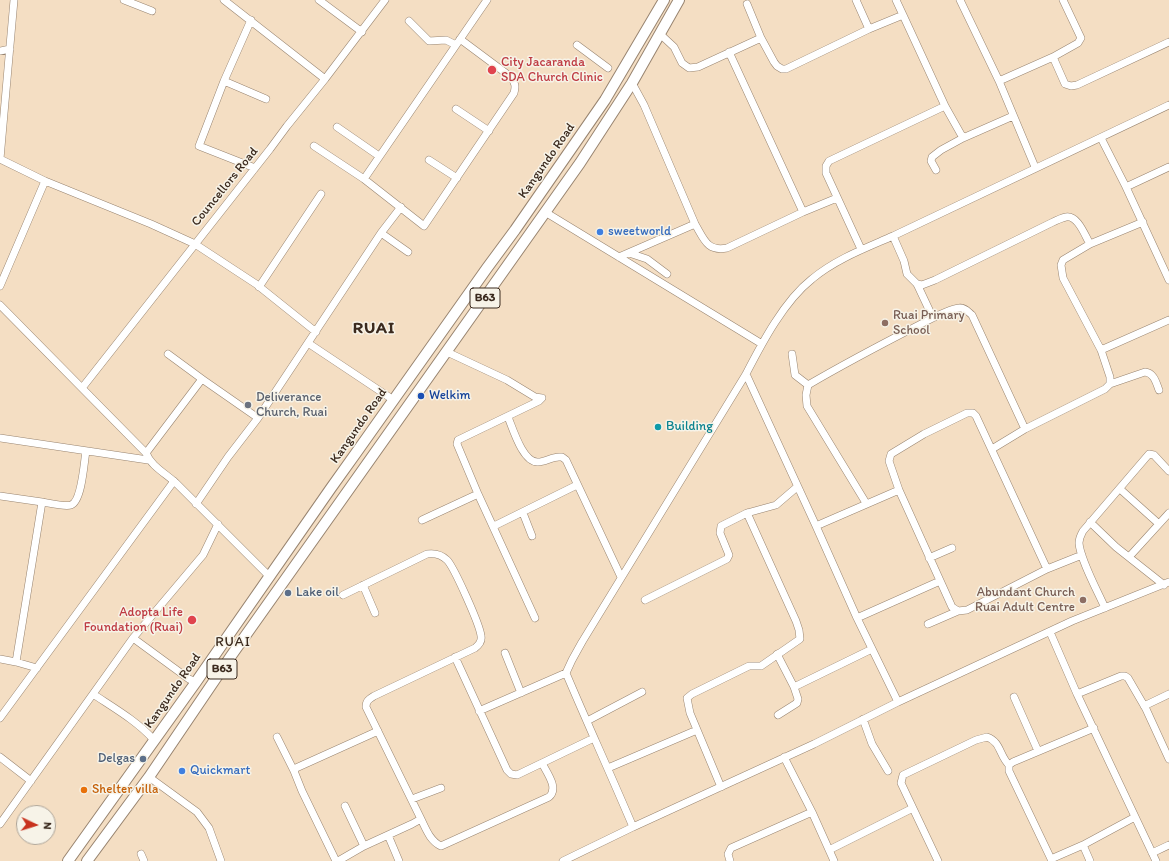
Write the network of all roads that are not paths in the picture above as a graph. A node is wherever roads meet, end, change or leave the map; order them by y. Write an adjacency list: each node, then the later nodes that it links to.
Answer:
1 (14, 0): 25 (street)
2 (124, 0): 14 (street)
3 (224, 0): 16 (street)
4 (319, 0): 19 (street)
5 (385, 0): 19 (street, Councellors Road)
6 (487, 0): 22 (street)
7 (664, 0): 126 (highway, Kangundo Road / B63)
8 (679, 0): 20 (highway, Kangundo Road / B63)
9 (856, 0): 18 (street)
10 (896, 0): 15 (street)
11 (960, 0): 32 (street)
12 (1063, 0): 28 (street)
13 (747, 4): 21 (street)
14 (152, 11)
15 (903, 15): 18 (street); 36 (street)
16 (251, 20): 30 (street); 31 (street)
17 (409, 21): 22 (street)
18 (869, 28): 21 (street)
19 (362, 32): 30 (street, Councellors Road)
20 (660, 34): 27 (street); 33 (highway, Kangundo Road / B63)
21 (761, 38): 27 (street)
22 (458, 42): 40 (street); 44 (street)
23 (1169, 42): 28 (street)
24 (577, 46): 29 (street)
25 (10, 49): 26 (street); 45 (street)
26 (0, 51)
27 (729, 52): 59 (street)
28 (1053, 57): 32 (street)
29 (608, 68)
30 (325, 79): 49 (street, Councellors Road)
31 (224, 81): 34 (street); 49 (street)
32 (999, 81): 38 (street)
33 (632, 83): 58 (highway, Kangundo Road / B63); 61 (street)
34 (266, 99)
35 (1169, 105): 42 (street)
36 (945, 106): 41 (street); 56 (street)
37 (456, 109): 40 (street)
38 (1013, 116): 41 (street); 47 (street)
39 (338, 127): 44 (street)
40 (489, 131): 51 (street)
41 (964, 138): 50 (street)
42 (1101, 138): 47 (street); 54 (street)
43 (314, 146): 52 (street)
44 (379, 156): 52 (street)
45 (0, 159): 53 (street)
46 (429, 160): 51 (street)
47 (1035, 167): 63 (street)
48 (1169, 167): 54 (street)
49 (255, 168): 64 (street, Councellors Road)
50 (936, 170)
51 (457, 178): 57 (street)
52 (364, 179): 57 (street)
53 (45, 181): 64 (street); 73 (street)
54 (1126, 187): 60 (street)
55 (321, 194): 74 (street)
56 (837, 198): 59 (street); 66 (street)
57 (401, 207): 62 (street)
58 (545, 212): 69 (street); 82 (highway, Kangundo Road / B63)
59 (803, 212): 61 (street)
60 (1143, 222): 65 (street); 71 (street)
61 (695, 224): 68 (street)
62 (381, 233): 67 (street); 78 (street)
63 (893, 236): 66 (street); 72 (street)
64 (195, 244): 74 (street); 89 (street, Councellors Road)
65 (1090, 244): 72 (street); 81 (street)
66 (861, 250): 80 (street)
67 (408, 252)
68 (630, 253): 69 (street); 70 (street)
69 (619, 257): 80 (street)
70 (667, 274)
71 (1169, 280)
72 (917, 284): 76 (street)
73 (0, 286)
74 (259, 287): 78 (street)
75 (0, 305): 89 (street)
76 (933, 318): 88 (street); 94 (street)
77 (1169, 320): 81 (street)
78 (316, 332): 79 (street)
79 (308, 343): 91 (street); 93 (street)
80 (762, 344): 85 (street)
81 (1101, 350): 87 (street)
82 (447, 352): 92 (street); 171 (highway, Kangundo Road / B63)
83 (168, 354): 86 (street)
84 (792, 354): 88 (street)
85 (746, 374): 103 (street); 127 (street)
86 (202, 379): 93 (street); 98 (street)
87 (1110, 384): 90 (street); 94 (street)
88 (808, 385): 109 (street)
89 (82, 388): 98 (street)
90 (1159, 390)
91 (389, 397)
92 (508, 417): 102 (street); 106 (street)
93 (258, 418): 110 (street)
94 (1025, 429): 96 (street)
95 (0, 438): 97 (street)
96 (992, 449): 105 (street); 125 (street)
97 (86, 451): 99 (street); 108 (street)
98 (146, 453): 99 (street)
99 (148, 460): 101 (street)
100 (1169, 471): 104 (street)
101 (174, 481): 110 (street); 147 (street)
102 (577, 485): 111 (street); 127 (street)
103 (798, 487): 112 (street); 119 (street)
104 (1120, 489): 115 (street); 117 (street)
105 (899, 490): 109 (street); 124 (street)
106 (478, 494): 114 (street); 118 (street)
107 (0, 496): 108 (street)
108 (42, 502): 146 (street)
109 (866, 503): 119 (street)
110 (196, 504): 116 (street)
111 (523, 513): 118 (street); 120 (street)
112 (747, 513): 132 (street); 143 (street)
113 (1169, 513): 117 (street)
114 (422, 520)
115 (1090, 522): 122 (street); 123 (street)
116 (218, 524): 126 (street); 140 (street)
117 (1159, 524): 123 (street)
118 (494, 526): 136 (street)
119 (816, 526): 137 (street)
120 (532, 536)
121 (952, 548): 124 (street)
122 (1082, 555): 125 (street); 133 (street)
123 (1129, 557): 129 (street)
124 (930, 558): 128 (street)
125 (1047, 569): 134 (street)
126 (270, 577): 149 (highway, Kangundo Road / B63)
127 (621, 577): 148 (street)
128 (940, 582): 134 (street); 137 (street)
129 (1166, 584): 133 (street)
130 (363, 585): 131 (street); 135 (street); 144 (street)
131 (344, 595)
132 (644, 600)
133 (1105, 608): 139 (street)
134 (958, 612): 138 (street)
135 (375, 614)
136 (535, 618)
137 (857, 618): 141 (street)
138 (928, 624)
139 (1050, 632): 154 (street); 157 (street)
140 (133, 638): 149 (street); 153 (street)
141 (872, 648): 150 (street); 157 (street)
142 (505, 654): 152 (street)
143 (777, 654): 150 (street); 165 (street)
144 (455, 657): 159 (street); 166 (street)
145 (0, 659): 146 (street)
146 (16, 662): 147 (street)
147 (36, 668): 161 (street)
148 (566, 673): 152 (street); 163 (street)
149 (196, 682): 169 (highway, Kangundo Road / B63)
150 (794, 687): 160 (street)
151 (642, 692): 163 (street)
152 (521, 693): 159 (street)
153 (93, 694): 169 (street); 181 (street)
154 (1077, 694): 158 (street); 164 (street)
155 (1169, 694): 158 (street)
156 (1014, 697): 170 (street)
157 (898, 702): 162 (street)
158 (1144, 706): 174 (street)
159 (479, 711): 175 (street)
160 (778, 715)
161 (0, 718)
162 (863, 720): 173 (street); 179 (street)
163 (587, 721): 168 (street)
164 (1094, 728): 170 (street); 188 (street)
165 (697, 730): 177 (street); 182 (street)
166 (378, 731): 178 (street); 184 (street)
167 (277, 737): 178 (street)
168 (594, 738): 175 (street); 177 (street)
169 (153, 741): 171 (highway); 199 (highway, Kangundo Road / B63)
170 (1038, 751): 176 (street)
171 (165, 753): 180 (highway, Kangundo Road / B63)
172 (0, 757): 181 (street)
173 (784, 757): 182 (street); 187 (street)
174 (1169, 759)
175 (542, 763): 189 (street)
176 (1008, 765): 186 (street); 198 (street)
177 (608, 768): 191 (street)
178 (294, 771): 202 (street)
179 (888, 771)
180 (148, 778): 200 (highway, Kangundo Road / B63); 201 (street)
181 (31, 781): 190 (street)
182 (721, 787): 191 (street)
183 (441, 788): 184 (street)
184 (412, 799): 189 (street)
185 (345, 806): 195 (street)
186 (913, 808): 196 (street); 207 (street)
187 (812, 812): 196 (street); 205 (street)
188 (1135, 817): 193 (street); 197 (street)
189 (421, 819): 192 (street)
190 (0, 824)
191 (633, 827): 204 (street)
192 (388, 835): 195 (street); 203 (street)
193 (1083, 845): 198 (street); 208 (street)
194 (1169, 845): 197 (street)
195 (364, 846): 202 (street)
196 (829, 850): 206 (street)
197 (1152, 853): 209 (street)
198 (1051, 860)
199 (68, 861)
200 (87, 861)
201 (221, 861)
202 (337, 861)
203 (399, 861)
204 (563, 861)
205 (730, 861)
206 (834, 861)
207 (938, 861)
208 (1090, 861)
209 (1156, 861)

